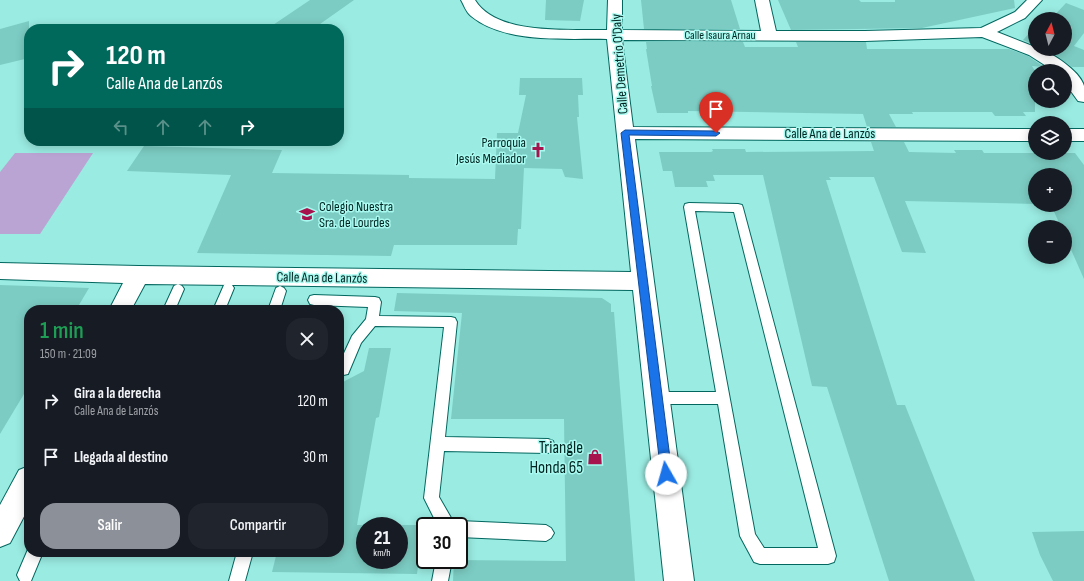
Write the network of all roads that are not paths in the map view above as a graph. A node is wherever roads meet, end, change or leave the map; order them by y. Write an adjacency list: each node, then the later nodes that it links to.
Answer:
1 (468, 0): 6 (street, Calle Isaura Arnau)
2 (615, 0): 6 (street, Calle Demetrio O'Daly)
3 (762, 0): 7 (street)
4 (1035, 0): 5 (street)
5 (984, 32): 7 (street, Calle Isaura Arnau); 8 (street)
6 (614, 35): 7 (street, Calle Isaura Arnau); 9 (street, Calle Demetrio O'Daly)
7 (769, 35)
8 (1084, 97)
9 (625, 133): 10 (street, Calle Ana de Lanzós); 15 (street, Calle Demetrio O'Daly)
10 (1028, 135)
11 (1072, 135): 12 (street)
12 (1084, 135)
13 (0, 271): 14 (street, Calle Ana de Lanzós)
14 (139, 275): 15 (street, Calle Ana de Lanzós); 20 (street)
15 (643, 281): 26 (street, Calle Demetrio O'Daly)
16 (228, 288): 22 (lane)
17 (178, 289): 21 (lane)
18 (280, 291): 23 (lane)
19 (314, 300): 24 (lane)
20 (123, 305)
21 (171, 305)
22 (221, 305)
23 (276, 305)
24 (372, 321): 25 (lane); 28 (lane)
25 (344, 368)
26 (657, 398): 27 (lane); 41 (street, Calle Demetrio O'Daly)
27 (724, 398): 27 (lane)
28 (437, 444): 29 (lane); 31 (lane)
29 (548, 446)
30 (24, 488): 33 (street)
31 (443, 517)
32 (468, 529): 34 (lane)
33 (0, 533)
34 (546, 533)
35 (33, 557): 38 (lane)
36 (244, 557): 39 (lane)
37 (442, 569): 40 (lane)
38 (25, 575)
39 (237, 581)
40 (440, 581)
41 (679, 581)

